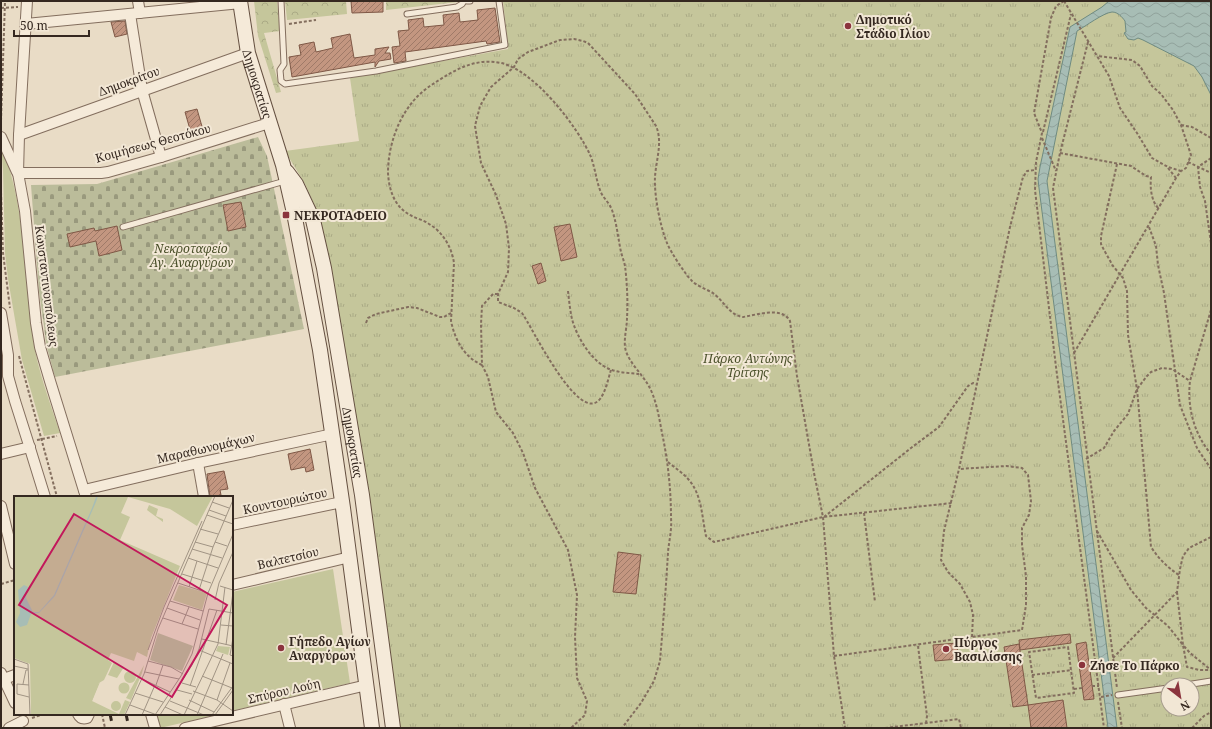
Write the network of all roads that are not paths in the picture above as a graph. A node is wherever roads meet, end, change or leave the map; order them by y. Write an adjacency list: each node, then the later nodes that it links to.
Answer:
1 (28, 1): 9 (street, Κωνσταντινουπόλεως)
2 (138, 1): 7 (street)
3 (281, 1): 5 (lane)
4 (464, 1): 8 (lane)
5 (499, 1)
6 (241, 2): 7 (street); 10 (main road, Δημοκρατίας)
7 (135, 14): 9 (street); 11 (street)
8 (407, 14)
9 (26, 24): 13 (street, Κωνσταντινουπόλεως)
10 (248, 53): 11 (street, Δημοκρίτου); 12 (main road, Δημοκρατίας)
11 (142, 90): 13 (street, Δημοκρίτου); 15 (street)
12 (269, 123): 15 (street, Κοιμήσεως Θεοτόκου); 16 (main road, Δημοκρατίας)
13 (19, 134): 17 (street, Κωνσταντινουπόλεως)
14 (1, 137): 17 (street)
15 (161, 157): 17 (street, Κοιμήσεως Θεοτόκου)
16 (282, 165): 18 (main road, Δημοκρατίας); 54 (main road, Δημοκρατίας)
17 (18, 173): 26 (street, Κωνσταντινουπόλεως)
18 (286, 181): 19 (lane); 22 (main road, Δημοκρατίας)
19 (123, 227)
20 (6, 314): 21 (street)
21 (4, 370): 23 (street)
22 (333, 434): 25 (street, Μαραθωνομάχων); 29 (main road, Δημοκρατίας)
23 (29, 444): 24 (street); 27 (street)
24 (1, 454)
25 (198, 463): 26 (street, Μαραθωνομάχων); 28 (street)
26 (85, 493)
27 (44, 496)
28 (204, 496)
29 (342, 502): 31 (street, Κουντουριώτου); 32 (main road, Δημοκρατίας)
30 (1, 506): 33 (street)
31 (233, 525)
32 (350, 557): 34 (street, Βαλτετσίου); 39 (main road, Δημοκρατίας)
33 (14, 560)
34 (233, 585)
35 (14, 674): 36 (street)
36 (2, 677): 42 (street)
37 (1211, 682): 38 (lane)
38 (1200, 683)
39 (367, 685): 43 (street, Σπύρου Λούη); 53 (main road, Δημοκρατίας)
40 (1160, 689): 41 (lane)
41 (1116, 695)
42 (14, 702)
43 (284, 704): 47 (street, Σπύρου Λούη); 52 (street)
44 (85, 715): 49 (street)
45 (151, 715): 50 (street)
46 (23, 721): 48 (street)
47 (220, 724): 51 (street, Σπύρου Λούη)
48 (9, 728)
49 (90, 728)
50 (155, 728)
51 (185, 728)
52 (290, 728)
53 (372, 728)
54 (393, 728)

